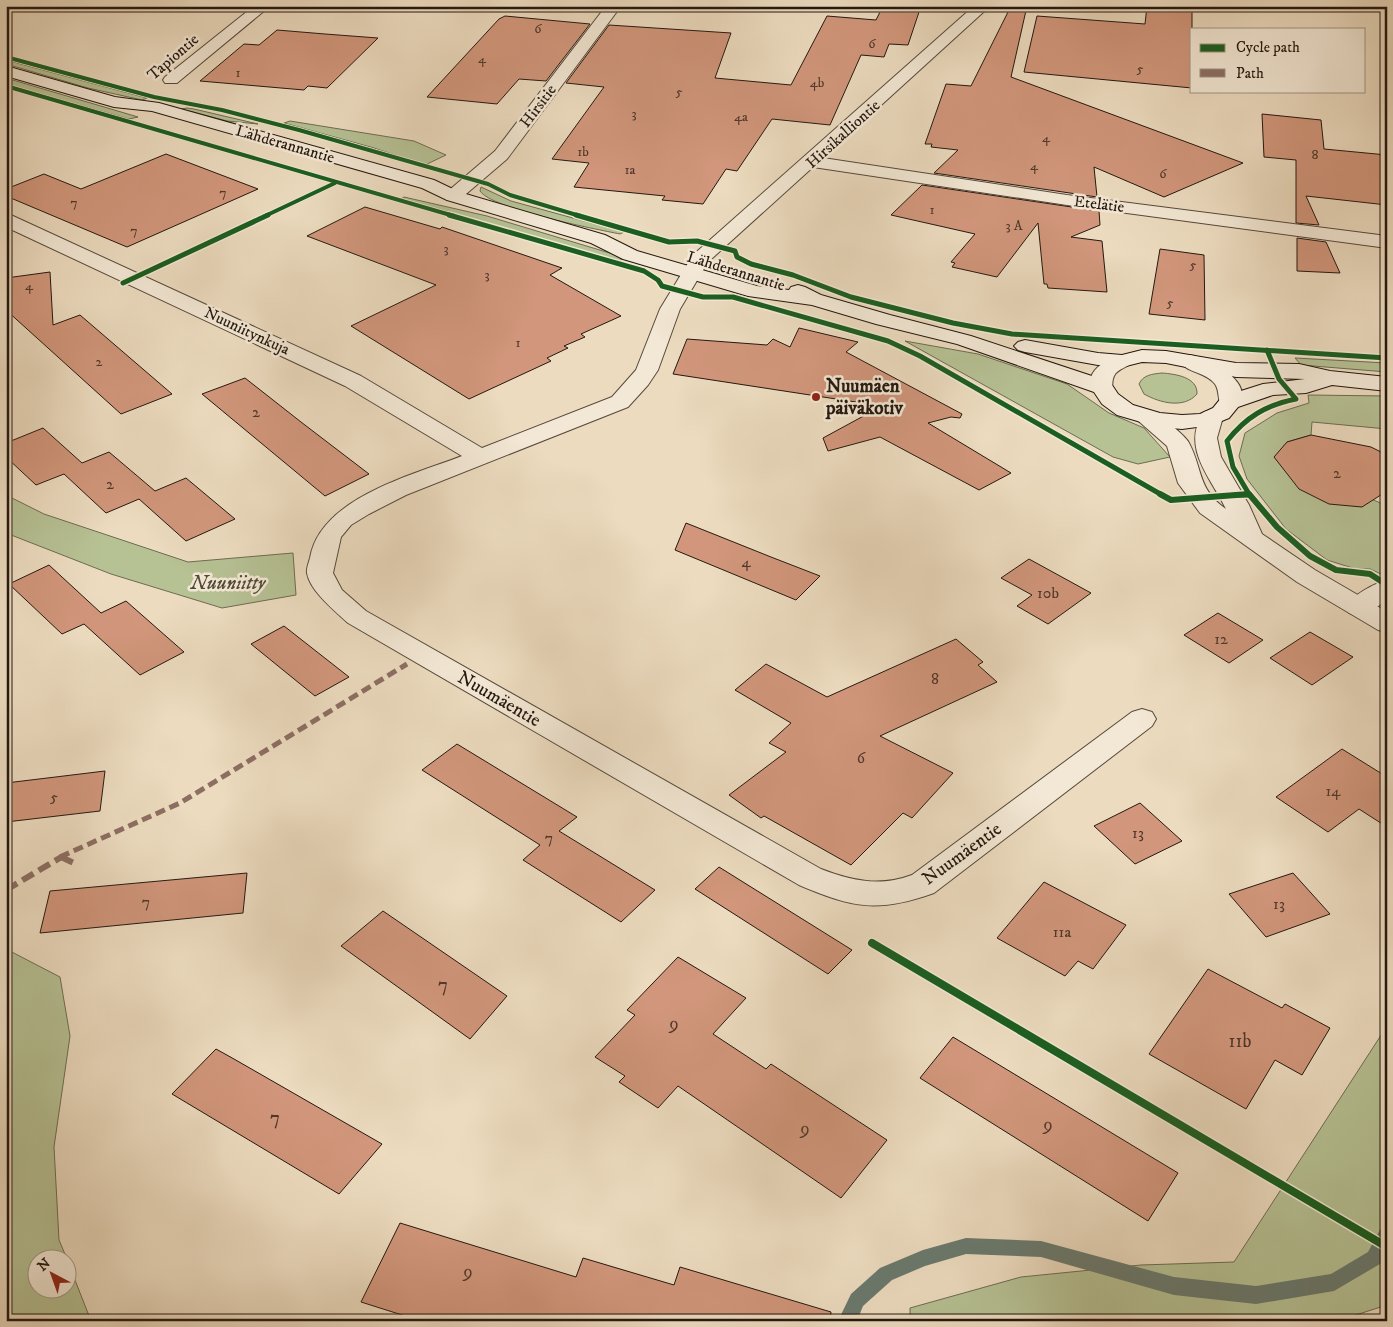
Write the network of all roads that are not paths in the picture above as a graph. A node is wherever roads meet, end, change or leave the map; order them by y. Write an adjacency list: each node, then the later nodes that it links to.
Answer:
1 (263, 6): 5 (street, Tapiontie)
2 (614, 6): 7 (street, Hirsitie)
3 (983, 6): 6 (street, Hirsikalliontie)
4 (6, 71): 7 (street, Lähderannantie)
5 (172, 80)
6 (812, 162): 9 (street, Etelätie); 10 (street, Hirsikalliontie)
7 (453, 196): 10 (street, Lähderannantie)
8 (6, 220): 20 (street, Nuuniitynkuja)
9 (1387, 242)
10 (696, 266): 11 (street, Lähderannantie); 20 (street, Nuumäentie)
11 (964, 340): 12 (street, Lähderannantie); 16 (street, Lähderannantie)
12 (1122, 361): 13 (street); 16 (street)
13 (1190, 362): 14 (street); 17 (street)
14 (1330, 378): 15 (street); 17 (street)
15 (1387, 384)
16 (1102, 387): 19 (street)
17 (1230, 402): 18 (street)
18 (1212, 417): 19 (street); 21 (street)
19 (1146, 418): 21 (street)
20 (480, 458): 25 (street, Nuumäentie)
21 (1251, 537): 23 (street)
22 (1387, 588): 23 (street)
23 (1358, 607): 24 (street)
24 (1387, 624)
25 (1142, 719)

